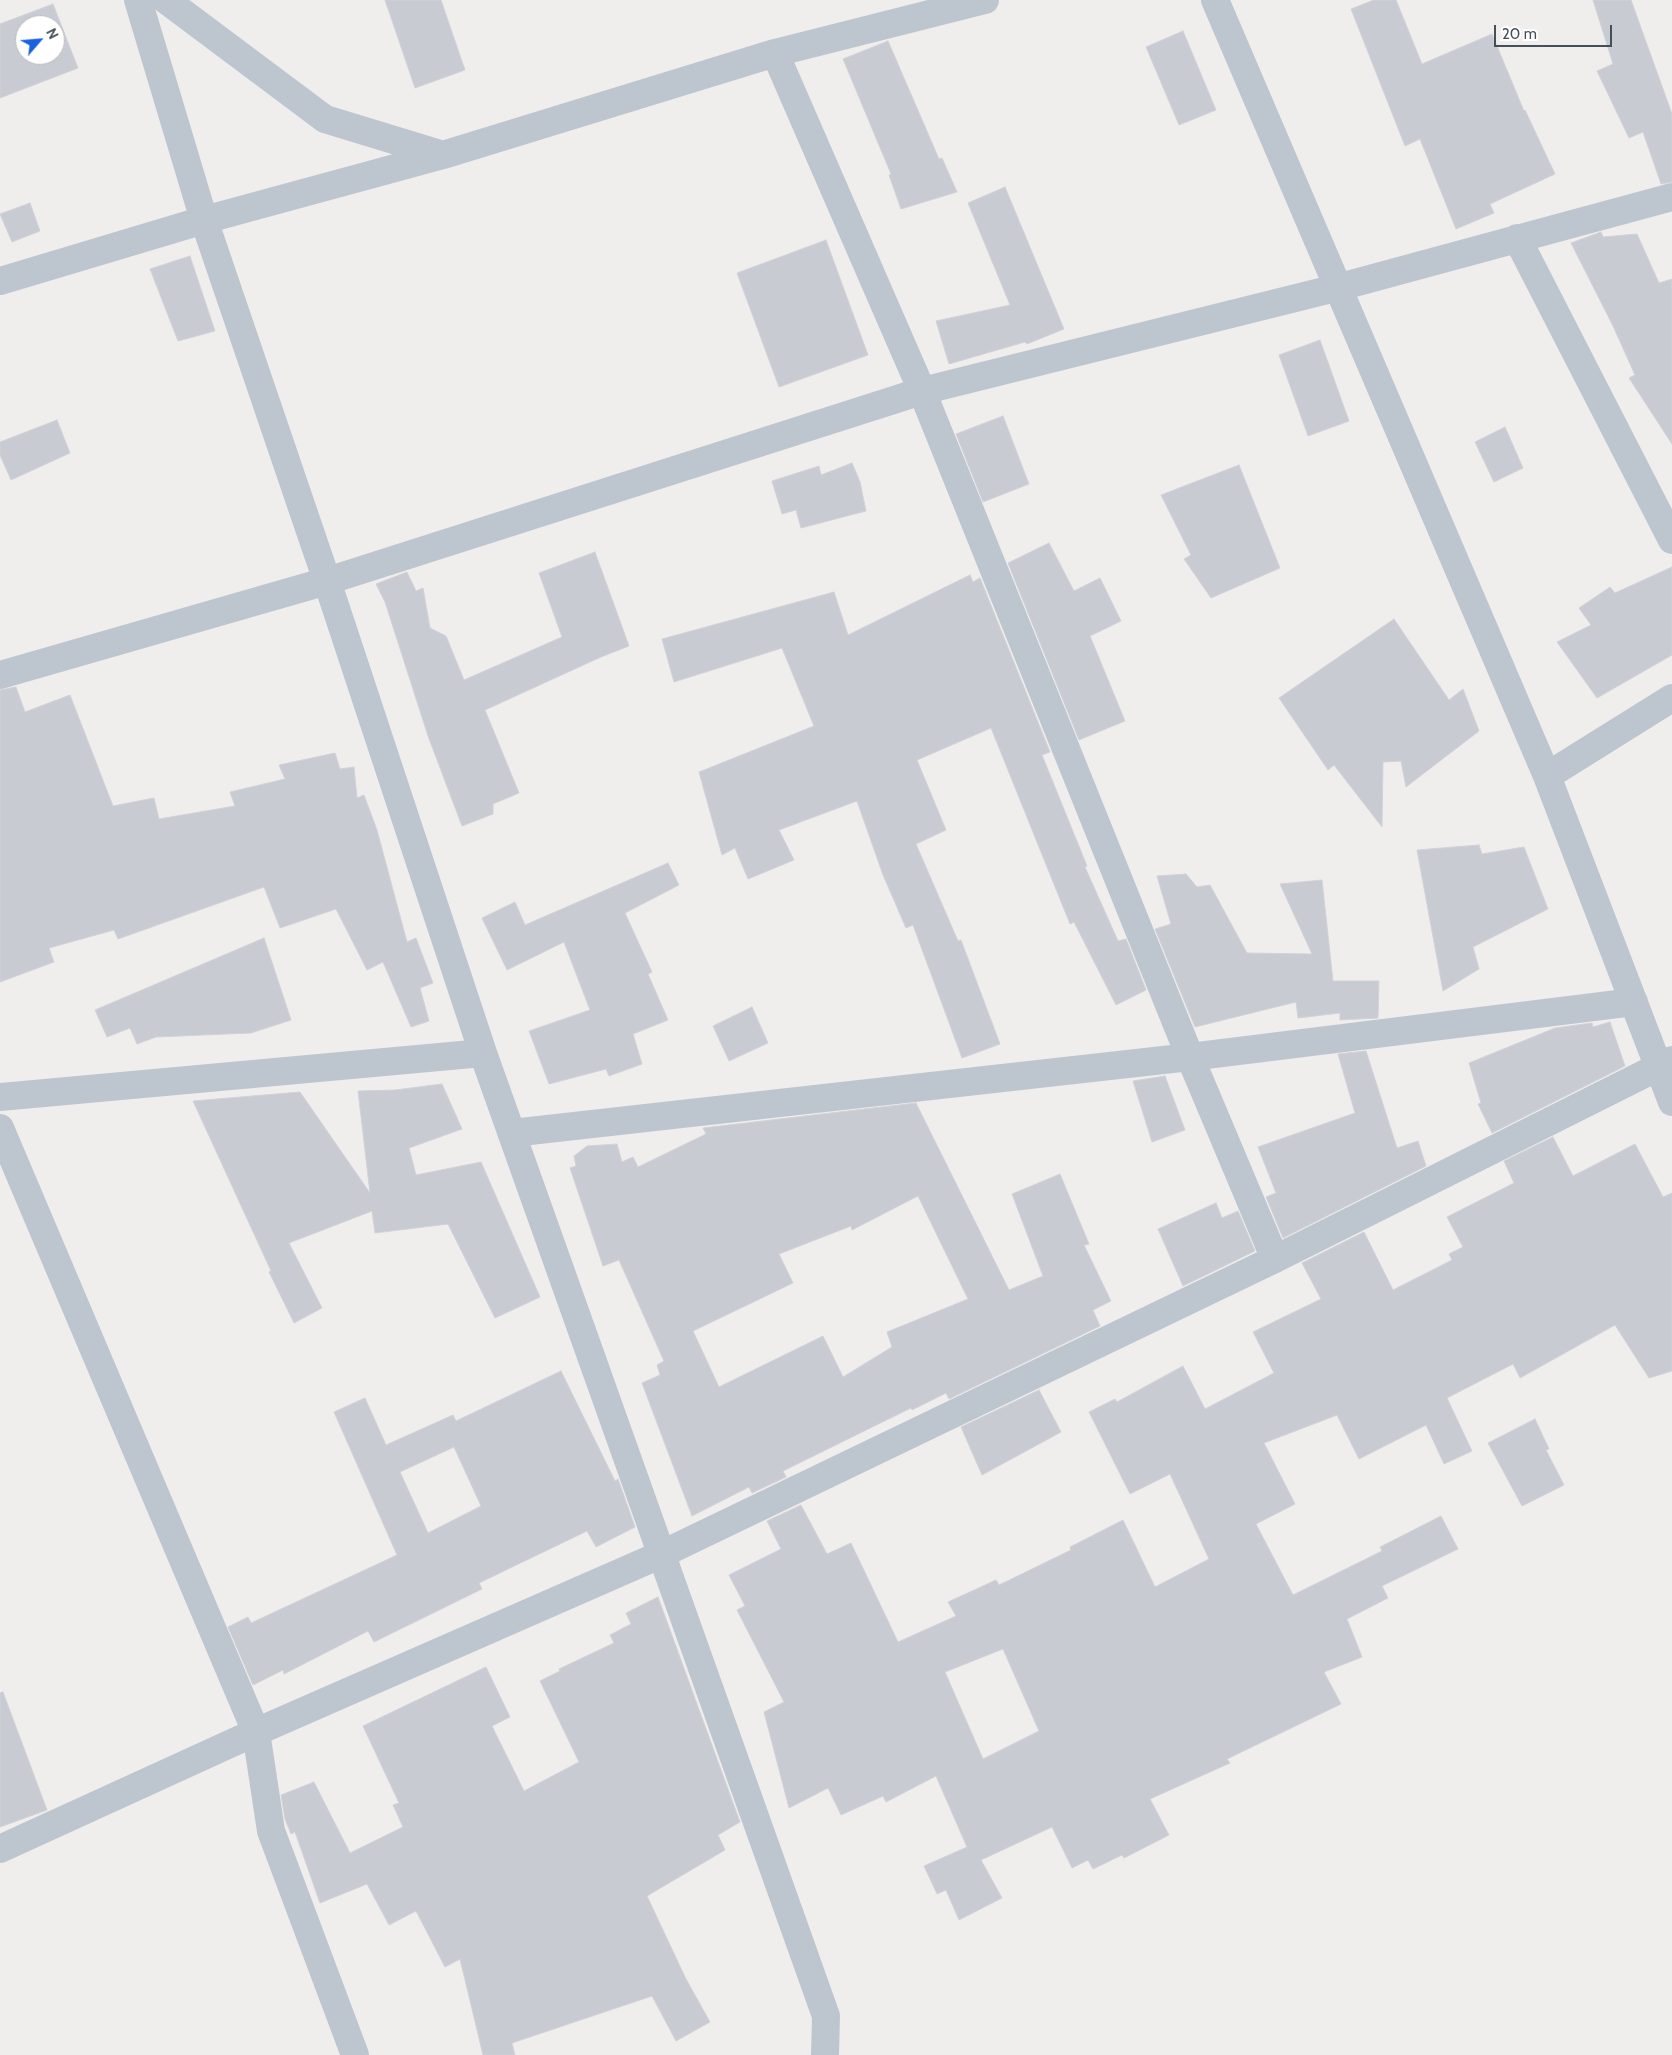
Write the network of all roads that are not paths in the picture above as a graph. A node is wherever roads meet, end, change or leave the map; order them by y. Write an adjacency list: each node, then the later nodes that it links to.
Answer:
1 (138, 0): 8 (street)
2 (166, 0): 6 (street)
3 (985, 0): 5 (street)
4 (1215, 0): 11 (street)
5 (774, 53): 6 (street); 12 (street)
6 (443, 155): 8 (street)
7 (1672, 197): 9 (street)
8 (204, 220): 10 (street); 14 (street)
9 (1517, 238): 11 (street); 13 (street)
10 (0, 281)
11 (1336, 288): 12 (street); 17 (street)
12 (922, 392): 14 (street); 20 (street)
13 (1672, 540)
14 (327, 581): 15 (street); 19 (street)
15 (0, 675)
16 (1672, 698): 17 (street)
17 (1547, 776): 18 (street)
18 (1634, 1002): 20 (street); 21 (street)
19 (483, 1053): 22 (street); 25 (street)
20 (1190, 1057): 25 (street); 26 (street)
21 (1665, 1063): 23 (street); 26 (street)
22 (0, 1097)
23 (1672, 1102)
24 (0, 1128): 28 (street)
25 (512, 1133): 27 (street)
26 (1275, 1259): 27 (street)
27 (660, 1555): 28 (street); 31 (street)
28 (256, 1732): 29 (street); 30 (street)
29 (0, 1848)
30 (355, 2055)
31 (825, 2055)

